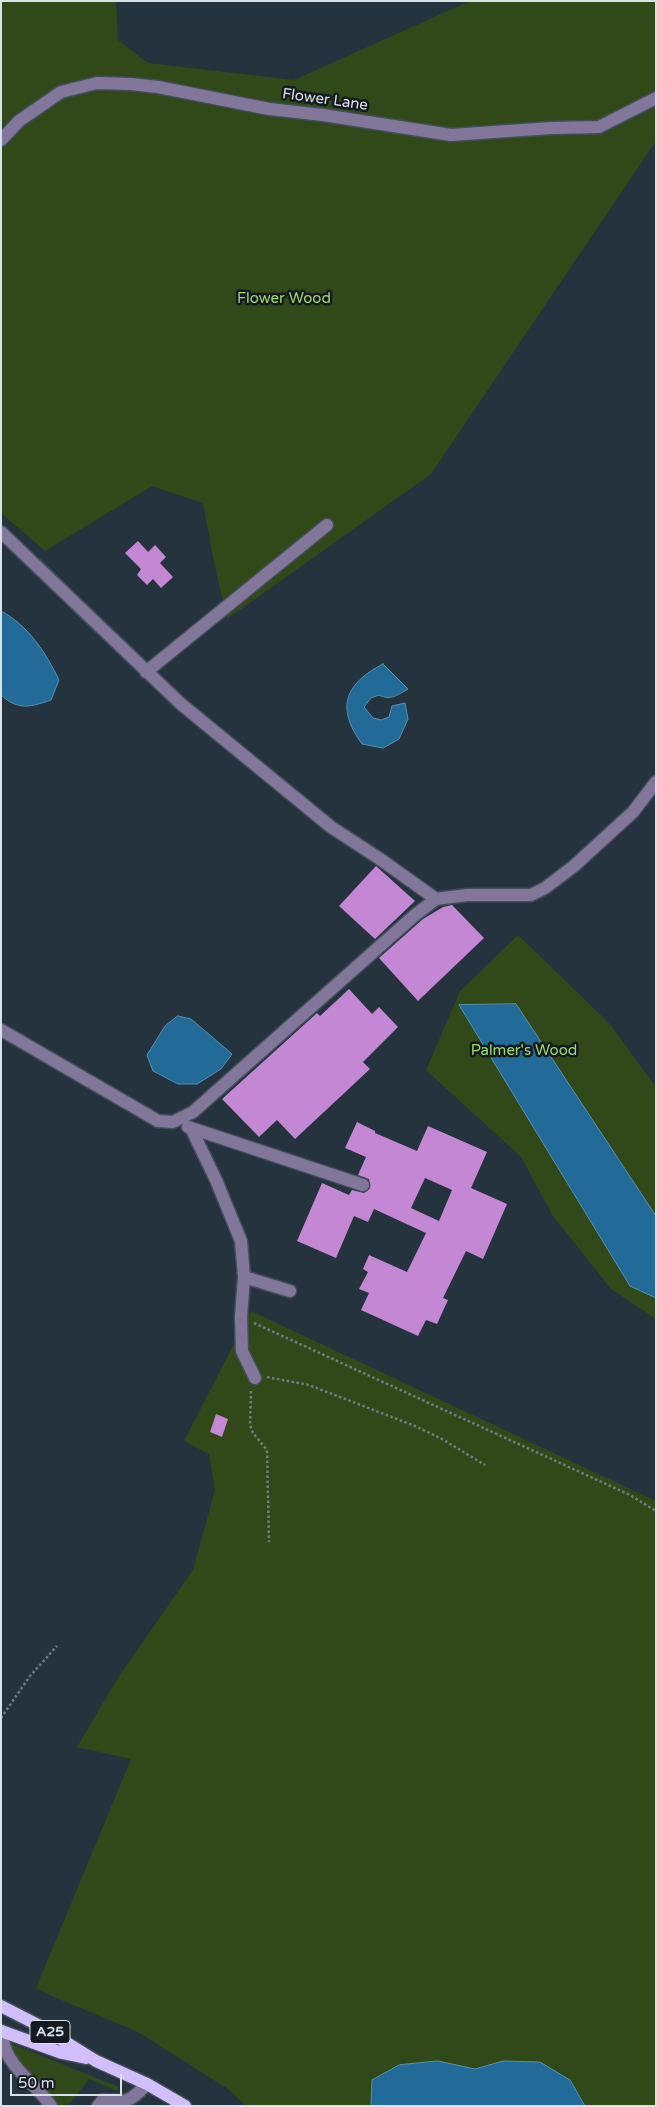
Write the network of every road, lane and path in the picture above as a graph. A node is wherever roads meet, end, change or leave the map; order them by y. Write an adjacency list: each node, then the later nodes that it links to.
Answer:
1 (656, 98): 2 (street, Flower Lane)
2 (1, 140)
3 (327, 525): 5 (street)
4 (1, 532): 5 (street)
5 (146, 672): 7 (street)
6 (656, 782): 7 (street)
7 (436, 899): 9 (street)
8 (1, 1030): 9 (street)
9 (173, 1122): 10 (street)
10 (191, 1128): 11 (street); 12 (street)
11 (363, 1185)
12 (244, 1277): 13 (street); 14 (street)
13 (290, 1292)
14 (241, 1318): 15 (street); 17 (path)
15 (256, 1378): 16 (path); 18 (path)
16 (484, 1465)
17 (656, 1511)
18 (269, 1542)
19 (57, 1646): 20 (path)
20 (1, 1718)
21 (1, 2006): 23 (main road, A25)
22 (2, 2031): 23 (main road, A25); 25 (street)
23 (96, 2060): 24 (main road, A25)
24 (147, 2084): 26 (street); 27 (main road, A25)
25 (51, 2106)
26 (98, 2106)
27 (185, 2106)

